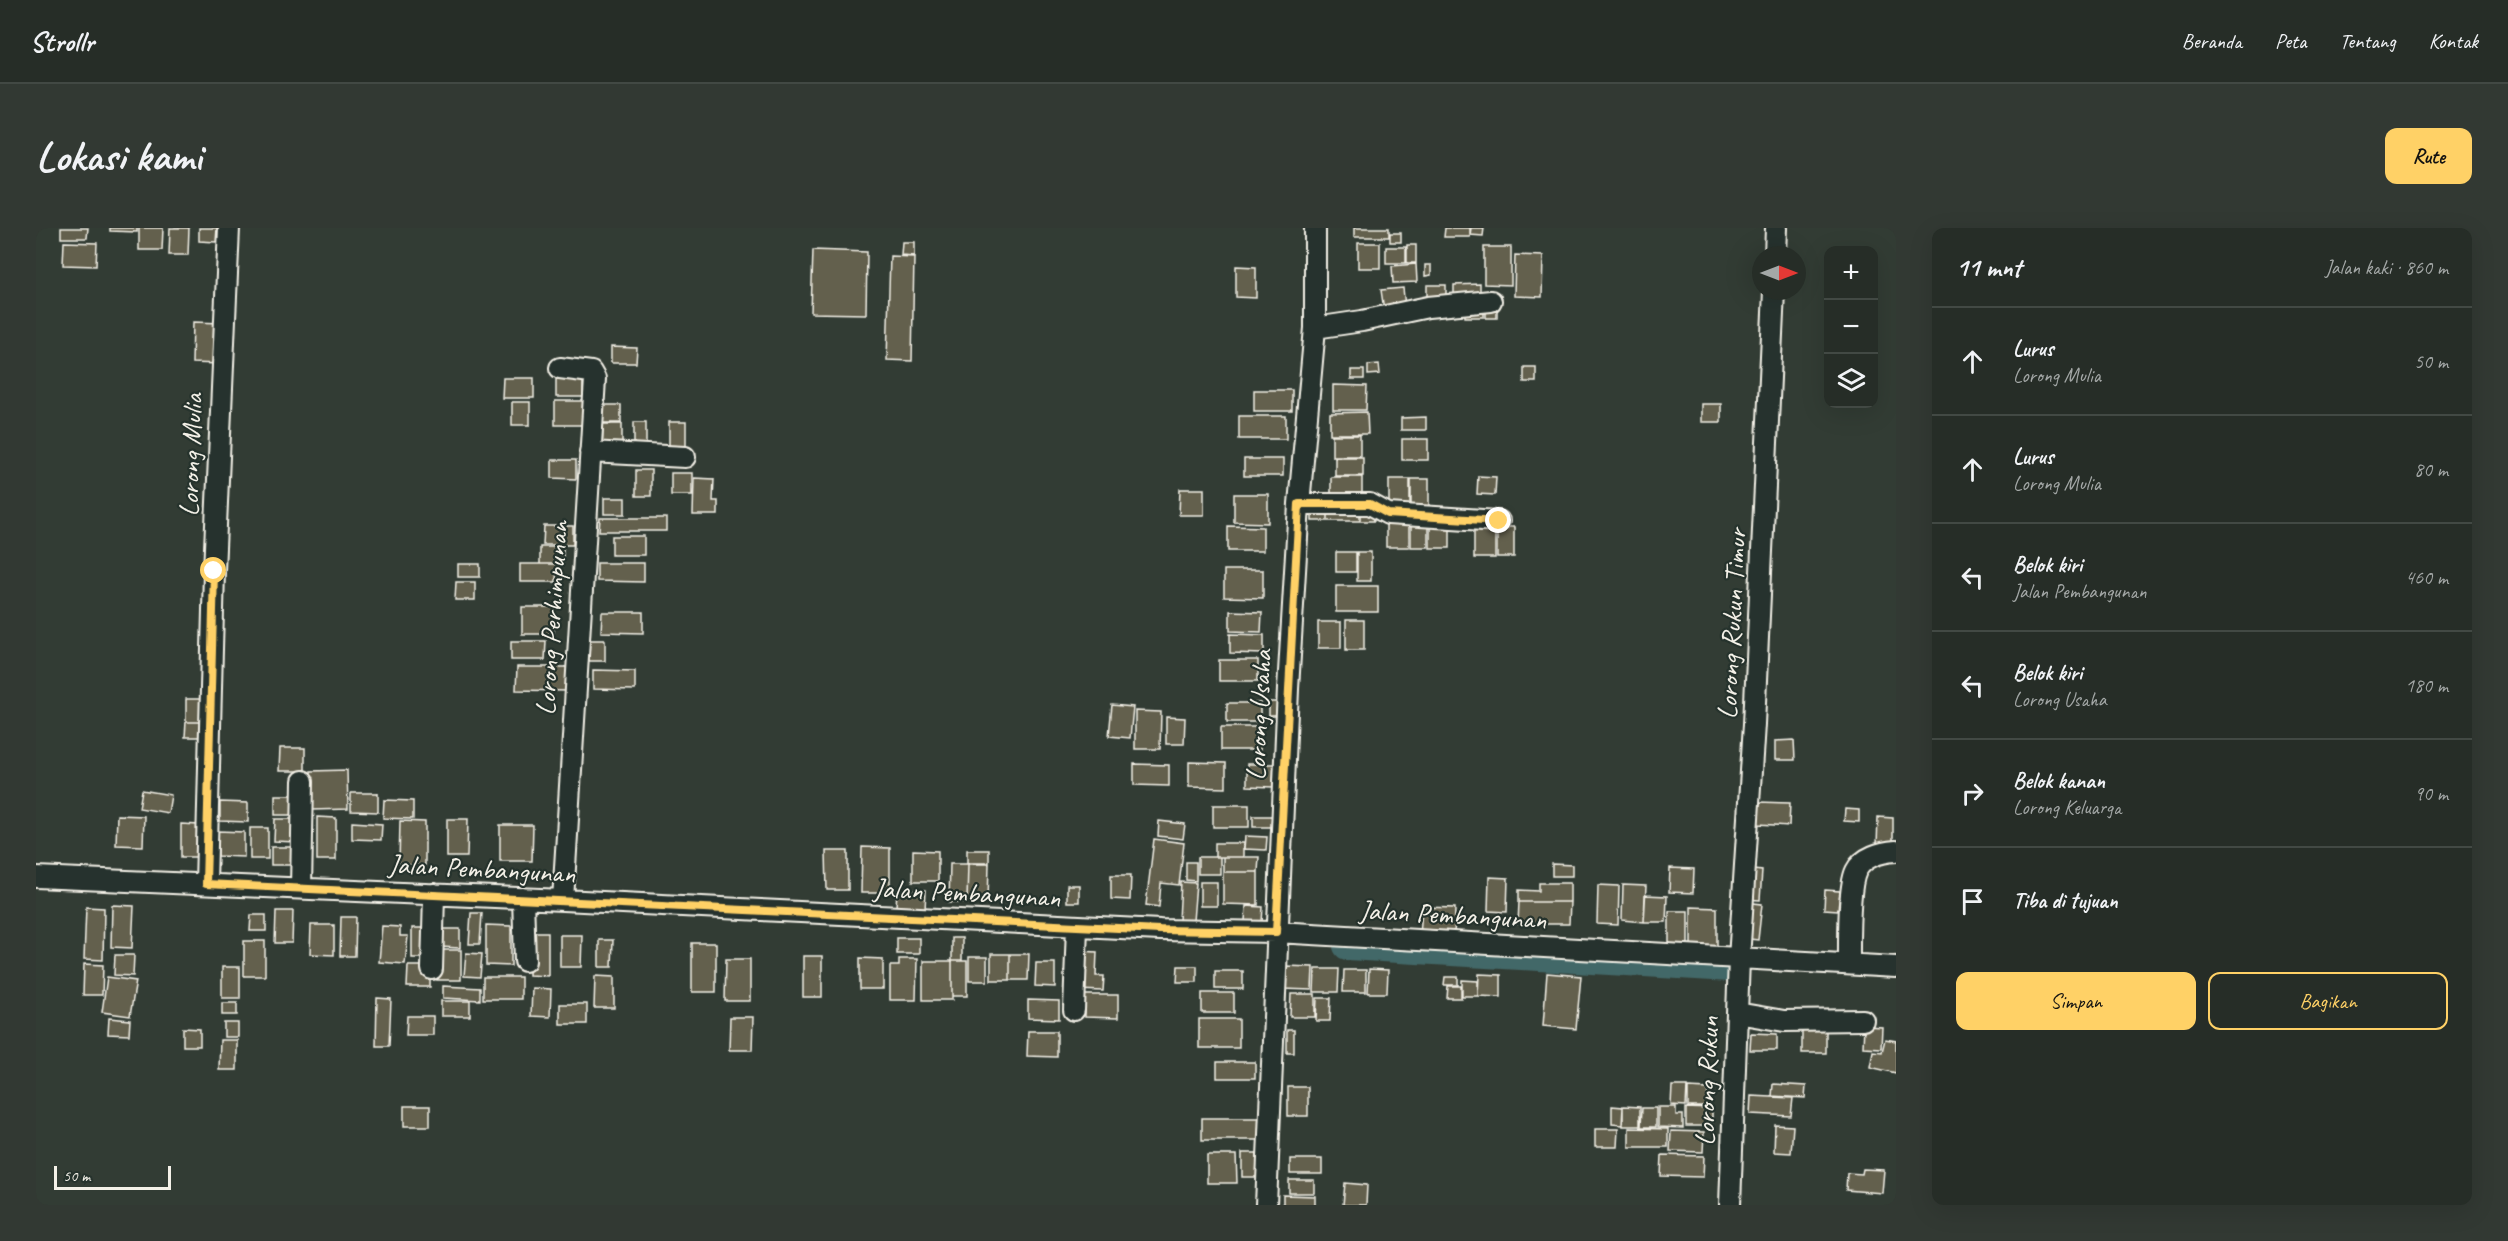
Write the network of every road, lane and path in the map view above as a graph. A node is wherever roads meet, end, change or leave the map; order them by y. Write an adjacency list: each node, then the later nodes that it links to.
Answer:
1 (229, 228): 16 (street, Lorong Mulia)
2 (1315, 228): 7 (street, Lorong Usaha)
3 (1776, 228): 4 (street)
4 (1776, 246)
5 (1774, 300): 23 (street, Lorong Rukun Timur)
6 (1491, 301): 7 (street)
7 (1315, 328): 11 (street, Lorong Usaha)
8 (560, 368): 9 (street, Lorong Perhimpunan)
9 (590, 452): 10 (street); 20 (street, Lorong Perhimpunan)
10 (685, 457)
11 (1299, 504): 12 (street); 22 (street, Lorong Usaha)
12 (1499, 521)
13 (303, 781): 17 (street)
14 (1896, 851): 25 (street)
15 (36, 877): 16 (street, Jalan Pembangunan)
16 (206, 884): 17 (street, Jalan Pembangunan)
17 (301, 888): 18 (street, Jalan Pembangunan)
18 (434, 894): 19 (street, Jalan Pembangunan); 27 (street)
19 (523, 898): 20 (street, Jalan Pembangunan); 24 (street)
20 (563, 900): 21 (street, Jalan Pembangunan)
21 (1077, 926): 22 (street, Jalan Pembangunan); 28 (street)
22 (1276, 932): 23 (street, Jalan Pembangunan); 31 (street, Lorong Usaha)
23 (1739, 959): 25 (street, Jalan Pembangunan); 29 (street, Lorong Rukun)
24 (525, 961)
25 (1849, 964): 26 (street, Jalan Pembangunan)
26 (1896, 967)
27 (432, 969)
28 (1074, 1010)
29 (1737, 1013): 30 (street); 32 (street, Lorong Rukun)
30 (1863, 1020)
31 (1266, 1205)
32 (1730, 1205)

